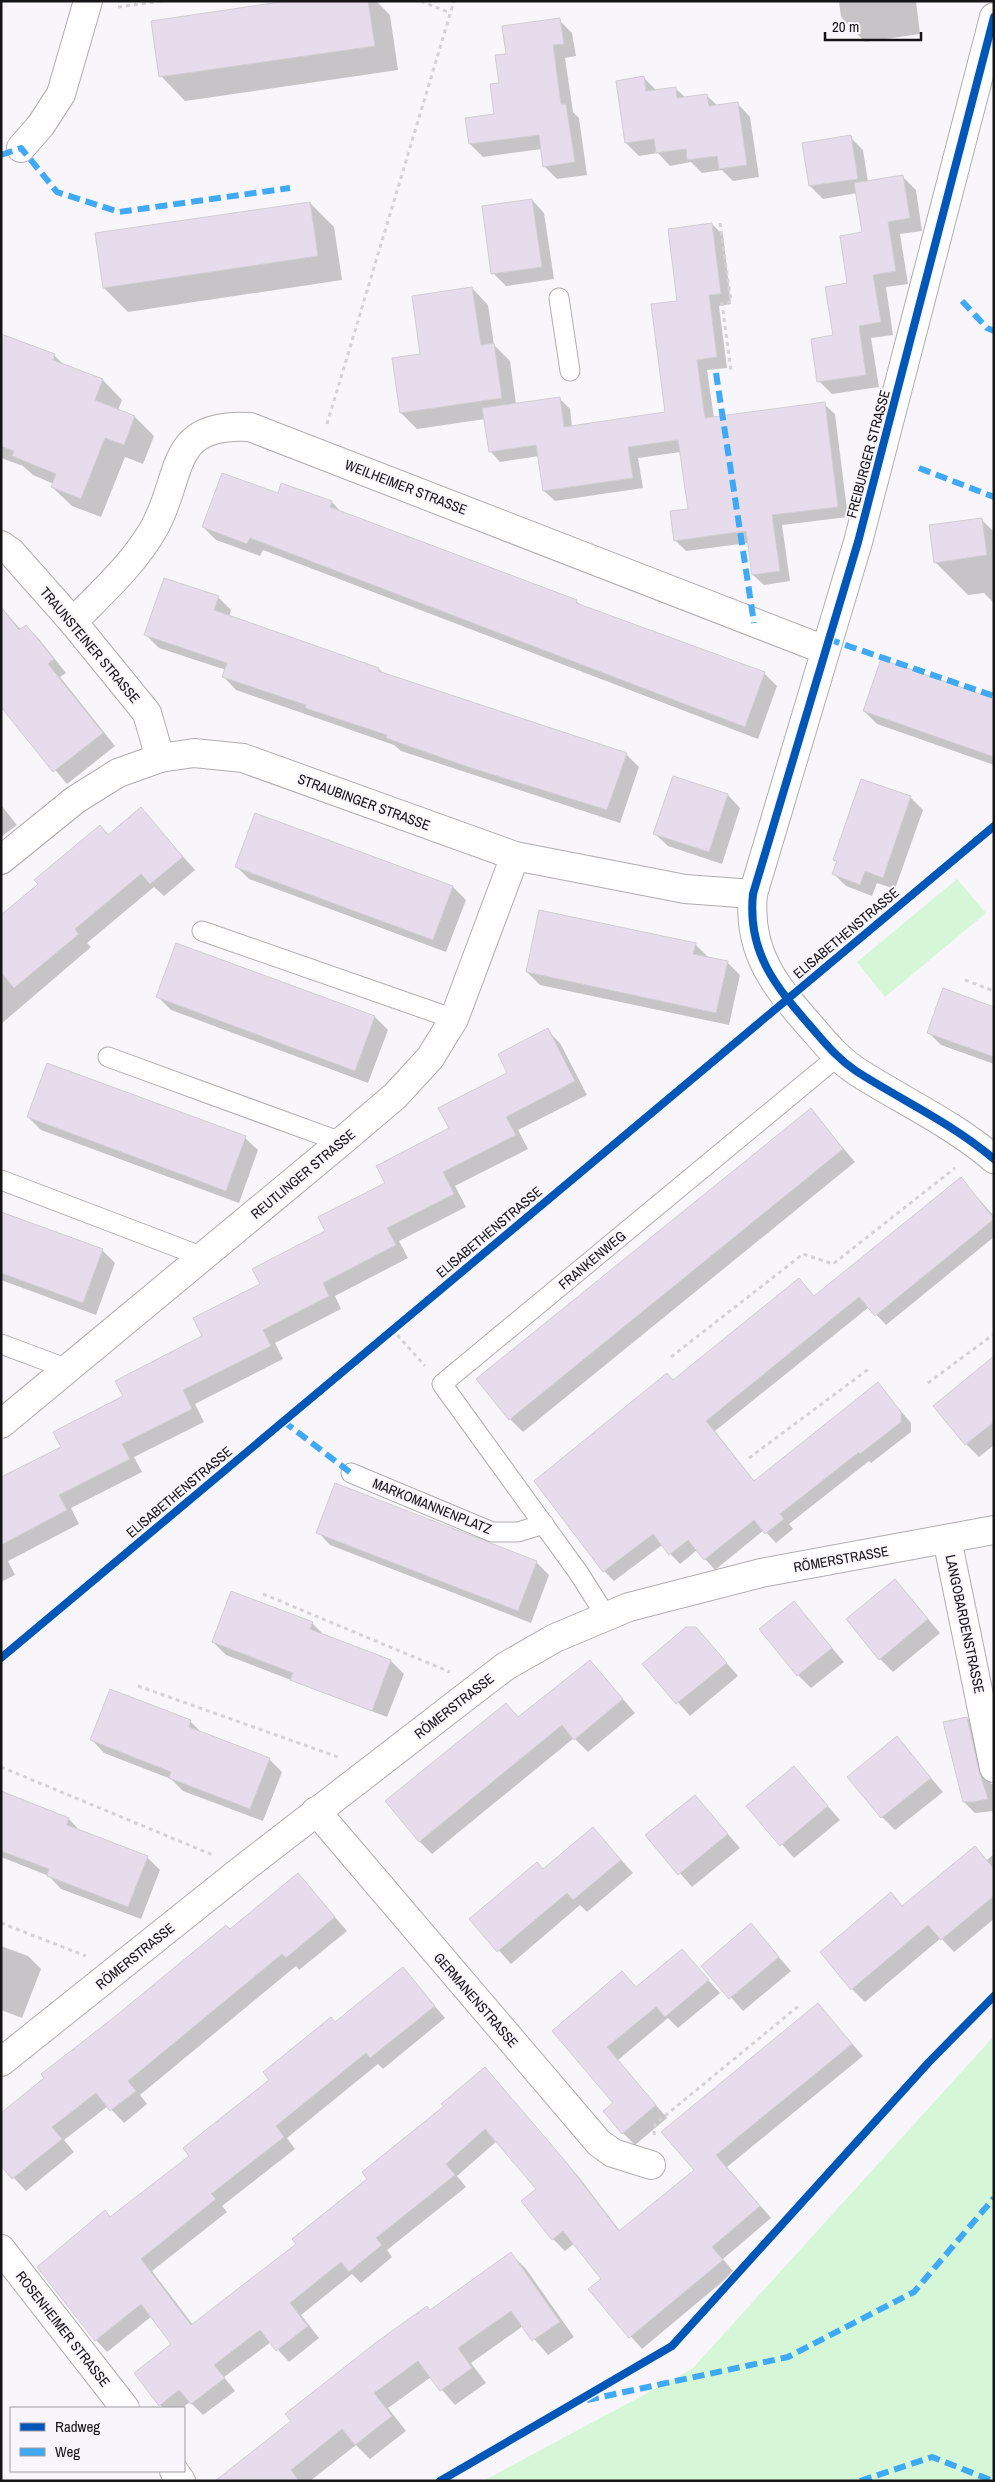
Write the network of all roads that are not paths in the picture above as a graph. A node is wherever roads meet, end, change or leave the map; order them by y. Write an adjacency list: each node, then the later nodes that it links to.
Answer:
1 (86, 6): 3 (street)
2 (994, 17): 8 (street, FREIBURGER STRASSE)
3 (20, 148)
4 (558, 298): 5 (lane)
5 (570, 371)
6 (1, 545): 7 (street, TRAUNSTEINER STRASSE)
7 (73, 622): 8 (street, WEILHEIMER STRASSE); 9 (street, TRAUNSTEINER STRASSE)
8 (825, 650): 12 (street, FREIBURGER STRASSE)
9 (160, 758): 10 (street, STRAUBINGER STRASSE); 11 (street, STRAUBINGER STRASSE)
10 (514, 856): 12 (street, STRAUBINGER STRASSE); 14 (street, REUTLINGER STRASSE)
11 (1, 860)
12 (753, 894): 16 (street, FREIBURGER STRASSE)
13 (202, 932): 14 (lane)
14 (454, 1019): 17 (street, REUTLINGER STRASSE)
15 (108, 1056): 17 (lane)
16 (837, 1057): 18 (street, FREIBURGER STRASSE); 25 (lane, FRANKENWEG)
17 (341, 1142): 20 (street, REUTLINGER STRASSE)
18 (987, 1153)
19 (1, 1180): 20 (lane)
20 (203, 1257): 22 (street, REUTLINGER STRASSE)
21 (1, 1344): 22 (lane)
22 (68, 1369): 23 (street, REUTLINGER STRASSE)
23 (1, 1424)
24 (351, 1473): 25 (lane, MARKOMANNENPLATZ)
25 (544, 1524): 28 (lane)
26 (994, 1530): 27 (street, RÖMERSTRASSE)
27 (947, 1539): 28 (street, RÖMERSTRASSE); 29 (street, LANGOBARDENSTRASSE)
28 (606, 1616): 30 (street, RÖMERSTRASSE)
29 (994, 1768)
30 (316, 1812): 31 (street, RÖMERSTRASSE); 32 (street, GERMANENSTRASSE)
31 (1, 2062)
32 (651, 2166)
33 (1, 2249): 34 (street, ROSENHEIMER STRASSE)
34 (124, 2407)

